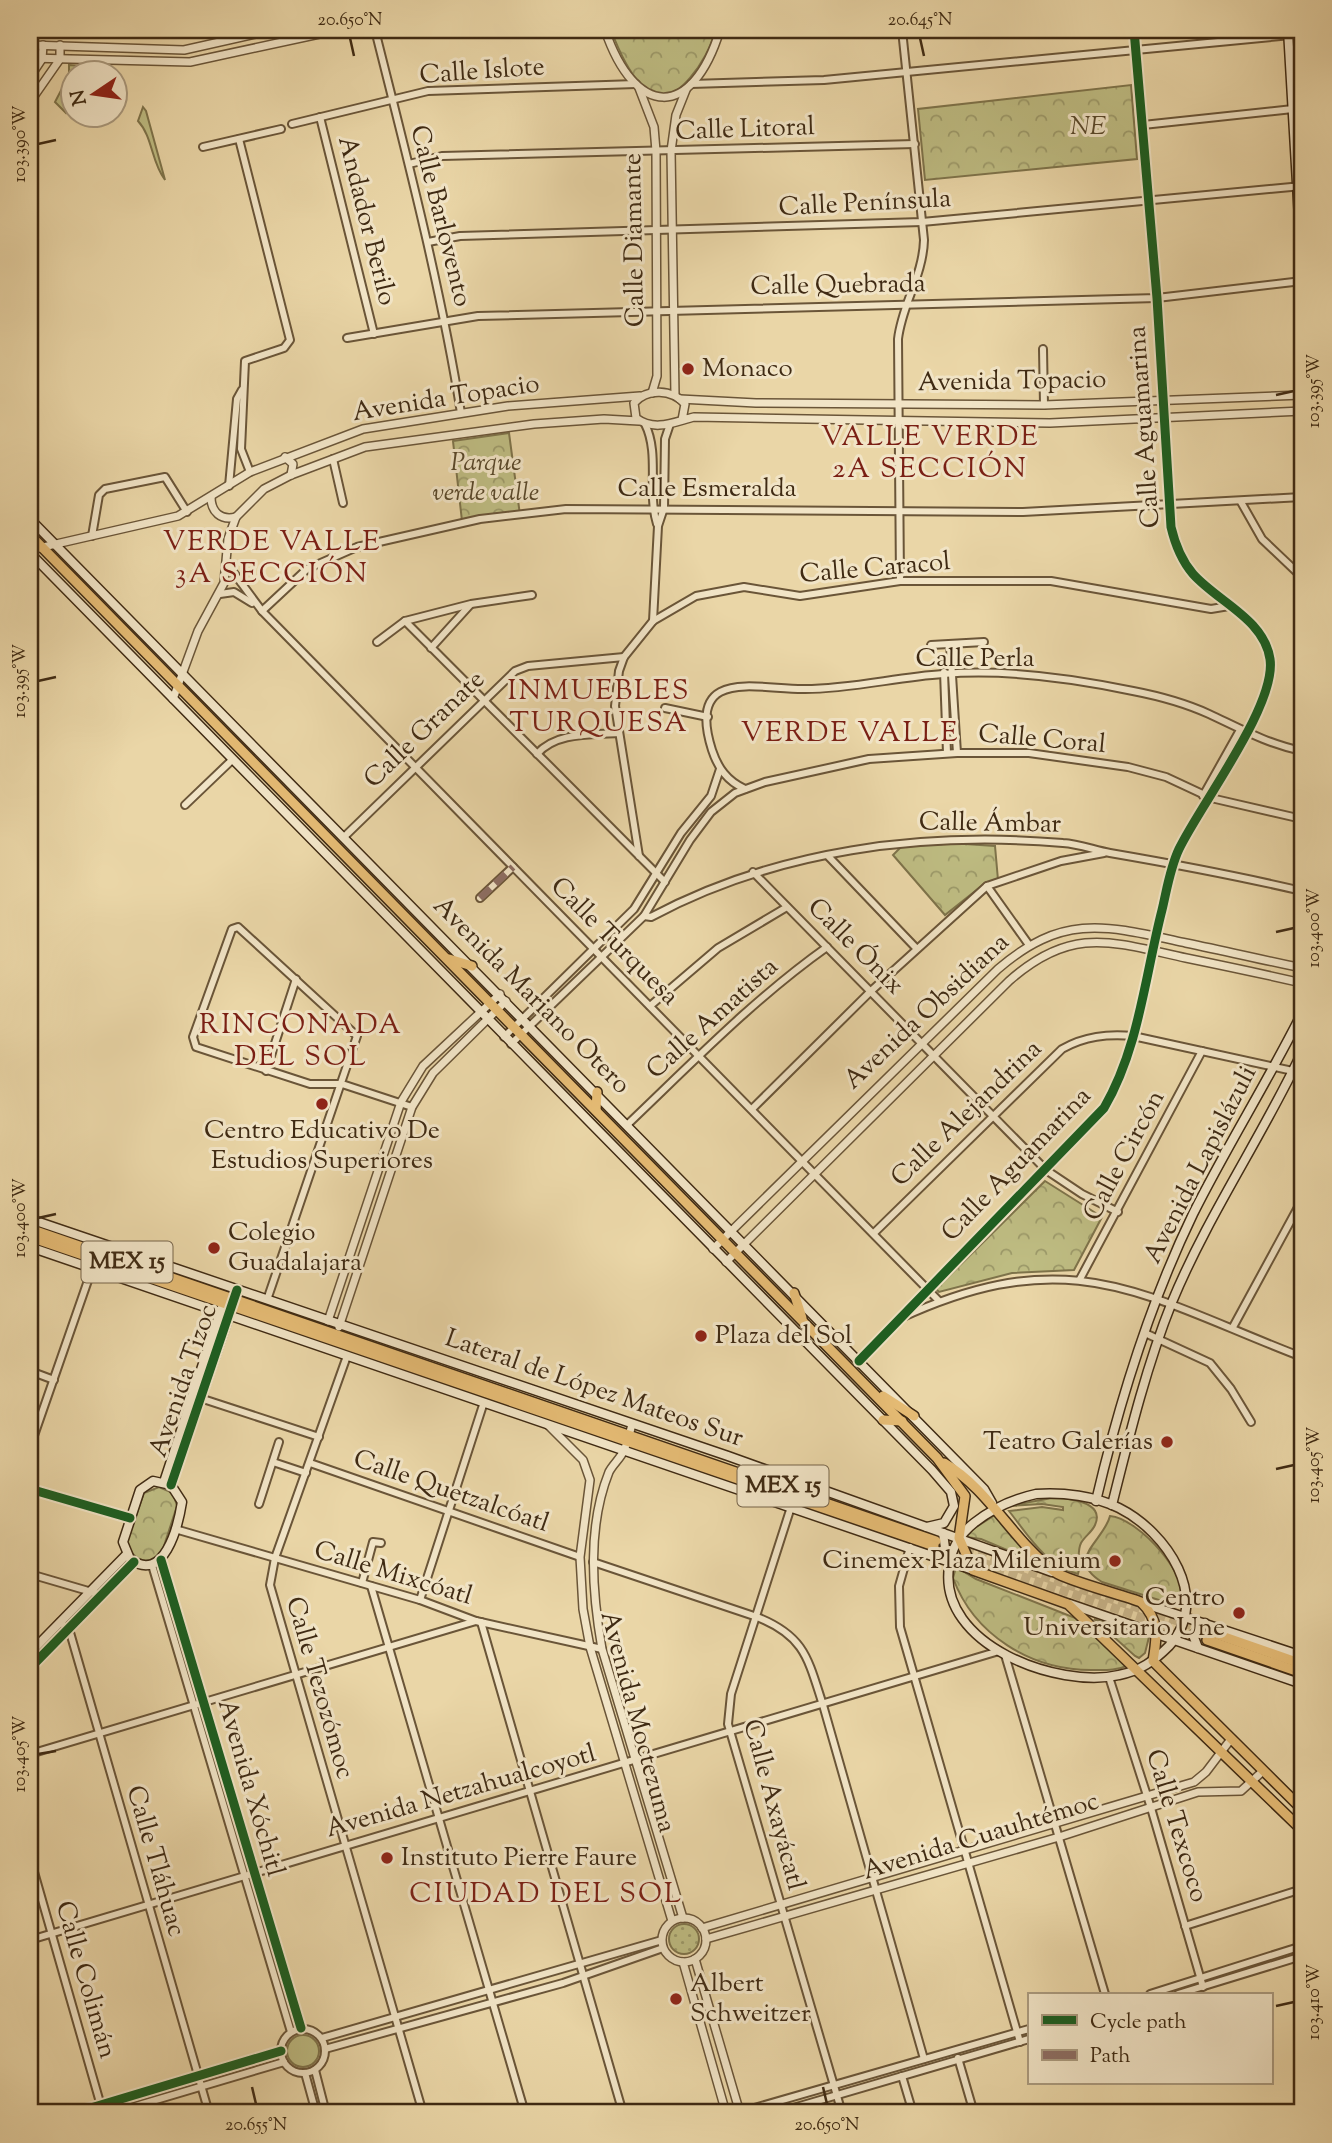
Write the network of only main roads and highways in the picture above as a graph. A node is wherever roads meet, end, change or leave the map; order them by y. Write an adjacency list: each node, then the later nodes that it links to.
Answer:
1 (1288, 33): 2 (main road)
2 (1297, 108): 3 (main road)
3 (1300, 186): 4 (main road)
4 (1302, 269)
5 (30, 519): 9 (main road, Avenida Mariano Otero)
6 (30, 535): 8 (main road, Avenida Mariano Otero)
7 (30, 552): 26 (main road, Avenida Mariano Otero)
8 (447, 959): 9 (main road); 14 (main road, Avenida Mariano Otero)
9 (472, 966): 13 (main road, Avenida Mariano Otero)
10 (1302, 1013): 33 (main road, Avenida Lapislázuli)
11 (1302, 1052): 12 (main road, Avenida Lapislázuli)
12 (1298, 1072): 34 (main road, Avenida Lapislázuli)
13 (597, 1092): 14 (main road); 19 (main road, Avenida Mariano Otero)
14 (596, 1110): 21 (main road, Avenida Mariano Otero)
15 (30, 1219): 20 (main road, Lateral de López Mateos Sur)
16 (30, 1229): 20 (main road, MEX 15)
17 (30, 1237): 20 (main road, MEX 15)
18 (30, 1247): 20 (main road, Lateral de López Mateos Sur)
19 (794, 1293): 21 (main road); 25 (main road, Avenida Mariano Otero)
20 (228, 1301): 22 (main road, MEX 15); 22 (main road, Lateral de López Mateos Sur); 23 (main road, Avenida Tizoc)
21 (802, 1319): 24 (main road, Avenida Mariano Otero)
22 (335, 1338): 28 (main road, MEX 15); 28 (main road, Lateral de López Mateos Sur)
23 (201, 1383): 31 (main road, Avenida Tizoc); 31 (main road, Avenida Tizoc)
24 (869, 1387): 25 (main road); 27 (main road, Avenida Mariano Otero)
25 (914, 1416): 37 (main road, Avenida Mariano Otero)
26 (883, 1420): 27 (main road); 30 (main road, Avenida Mariano Otero)
27 (902, 1421): 29 (main road, Avenida Mariano Otero)
28 (628, 1437): 38 (main road, Lateral de López Mateos Sur); 40 (main road, MEX 15); 40 (main road, Lateral de López Mateos Sur)
29 (937, 1458): 32 (main road, Avenida Mariano Otero); 37 (main road, Avenida Mariano Otero)
30 (932, 1471): 32 (main road); 38 (main road)
31 (168, 1483): 41 (main road); 43 (main road)
32 (958, 1485): 39 (main road, Avenida Mariano Otero)
33 (1098, 1491): 34 (main road); 35 (main road, Avenida Lapislázuli)
34 (1115, 1496): 36 (main road, Avenida Lapislázuli)
35 (1096, 1501): 36 (main road); 37 (main road)
36 (1112, 1506): 48 (main road)
37 (995, 1508): 39 (main road); 45 (main road, Avenida Mariano Otero)
38 (927, 1527): 40 (main road, Lateral de López Mateos Sur)
39 (959, 1538): 40 (main road, Lateral de López Mateos Sur); 42 (main road); 44 (main road); 45 (main road, Lateral de López Mateos Sur)
40 (937, 1544): 42 (main road, Lateral de López Mateos Sur)
41 (126, 1555): 43 (main road); 53 (main road)
42 (950, 1561): 44 (main road, Lateral de López Mateos Sur); 58 (main road)
43 (134, 1562): 57 (main road)
44 (973, 1570): 47 (main road, Lateral de López Mateos Sur)
45 (1058, 1574): 46 (main road, Lateral de López Mateos Sur)
46 (1141, 1602): 48 (main road, Lateral de López Mateos Sur); 50 (main road)
47 (1068, 1604): 50 (main road, Lateral de López Mateos Sur); 58 (main road)
48 (1185, 1617): 49 (main road, Lateral de López Mateos Sur); 51 (main road)
49 (1205, 1623): 52 (main road); 54 (main road, Lateral de López Mateos Sur)
50 (1157, 1634): 51 (main road, Lateral de López Mateos Sur); 55 (main road)
51 (1174, 1640): 52 (main road, Lateral de López Mateos Sur); 55 (main road)
52 (1198, 1648): 60 (main road, Lateral de López Mateos Sur)
53 (31, 1651)
54 (1302, 1656)
55 (1153, 1661): 58 (main road); 61 (main road)
56 (1302, 1664): 59 (main road)
57 (30, 1668)
58 (1139, 1670): 62 (main road)
59 (1302, 1673)
60 (1302, 1684)
61 (1302, 1809)
62 (1302, 1830)

